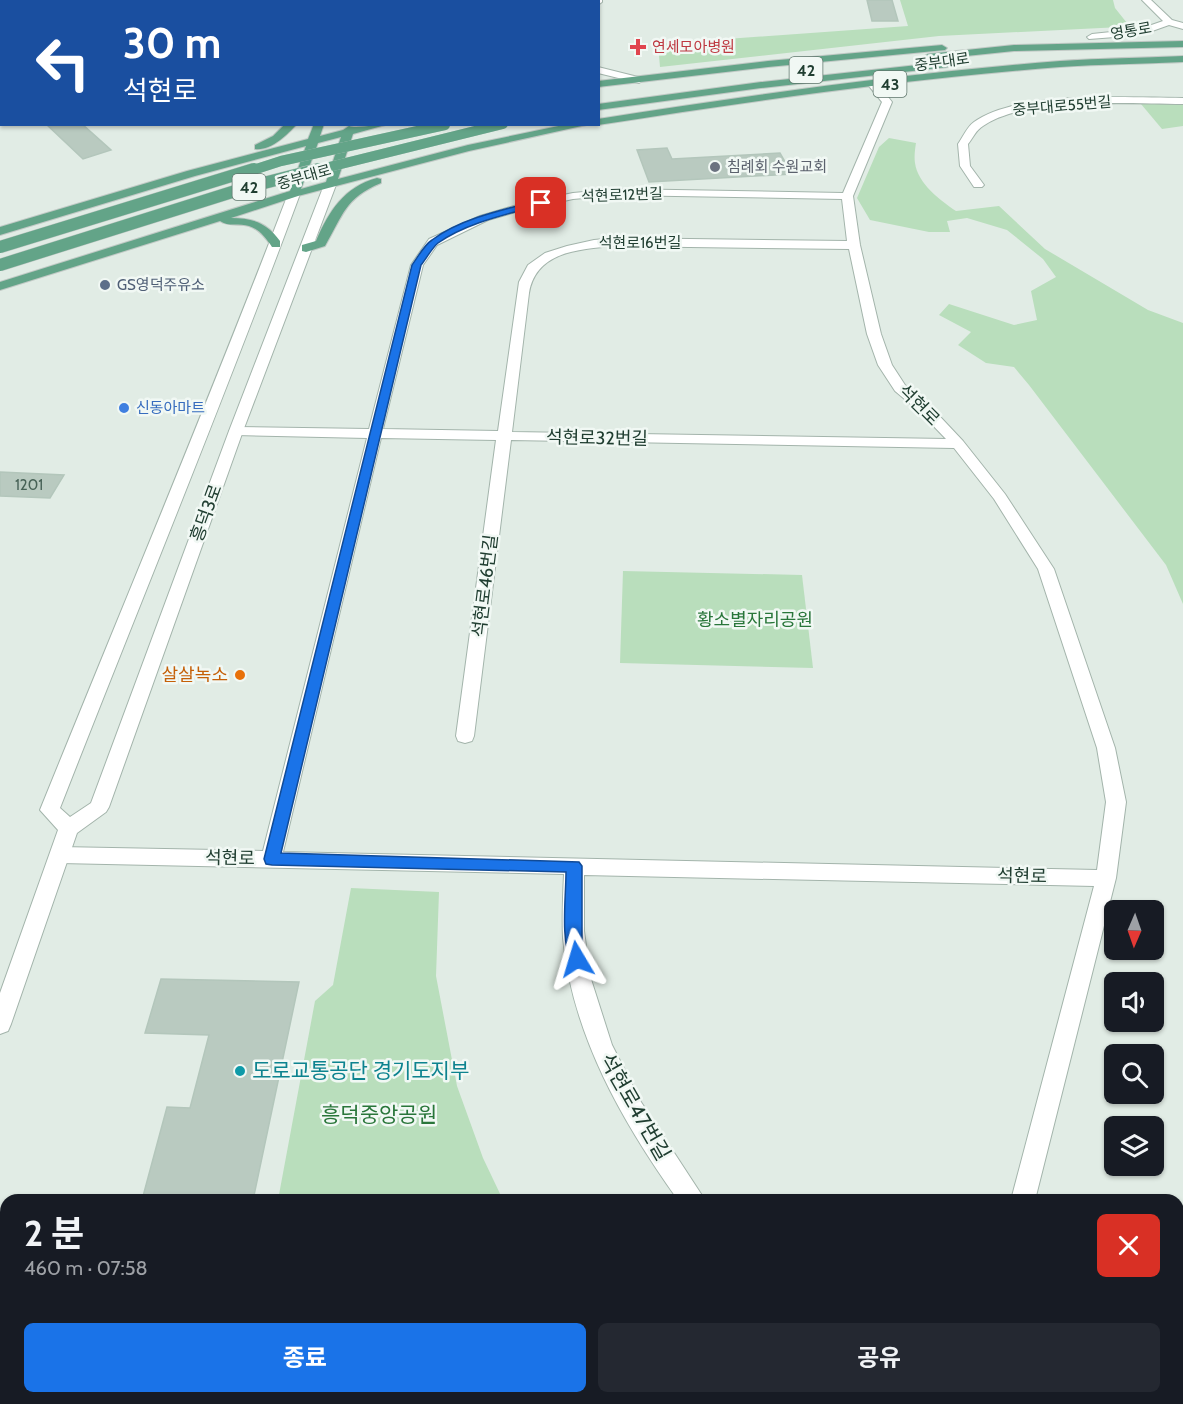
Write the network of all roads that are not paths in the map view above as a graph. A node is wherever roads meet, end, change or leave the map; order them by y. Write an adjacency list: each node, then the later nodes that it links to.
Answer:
1 (1146, 0): 2 (street, 영통로)
2 (1169, 22): 3 (street, 영통로); 4 (street, 영통로)
3 (1183, 26)
4 (1092, 37): 5 (main road, 중부대로 / 43); 10 (main road, 중부대로 / 43)
5 (1183, 38)
6 (1183, 44): 13 (main road, 42)
7 (1183, 50): 15 (main road, 42)
8 (1183, 59): 12 (main road, 중부대로 / 43)
9 (600, 70): 10 (street)
10 (639, 80): 11 (main road, 중부대로 / 43)
11 (600, 84)
12 (874, 86): 16 (main road, 중부대로 / 43); 30 (street)
13 (600, 96)
14 (1183, 101): 28 (street, 중부대로55번길)
15 (600, 107)
16 (600, 122)
17 (290, 126): 26 (main road)
18 (319, 126): 24 (main road)
19 (366, 126): 23 (main road, 중부대로)
20 (438, 126): 35 (main road, 42, bridge)
21 (493, 126): 37 (main road, 42, bridge)
22 (577, 126): 25 (main road, 중부대로)
23 (349, 128): 24 (main road, 중부대로); 27 (main road)
24 (313, 140): 26 (main road, 중부대로); 29 (main road)
25 (464, 150): 27 (main road, 중부대로); 36 (main road)
26 (160, 182): 32 (main road, 중부대로)
27 (330, 185): 29 (main road, 중부대로); 36 (street, 흥덕3로)
28 (978, 185)
29 (294, 195): 31 (main road, 중부대로); 33 (street, 흥덕3로)
30 (847, 195): 34 (street, 석현로); 40 (street, 석현로12번길)
31 (195, 226): 33 (main road); 38 (main road, 중부대로)
32 (0, 231)
33 (276, 244): 44 (street, 흥덕3로)
34 (854, 245): 41 (street, 석현로16번길); 42 (street, 석현로)
35 (0, 247)
36 (306, 248): 39 (street, 흥덕3로)
37 (0, 265)
38 (0, 286)
39 (236, 431): 40 (street, 석현로32번길); 44 (street, 흥덕3로)
40 (375, 435): 41 (street, 석현로32번길); 46 (street, 석현로12번길)
41 (504, 437): 42 (street, 석현로32번길); 43 (street, 석현로46번길)
42 (958, 444): 48 (street, 석현로)
43 (465, 736)
44 (69, 828): 45 (street)
45 (60, 855): 46 (street, 석현로); 49 (street)
46 (272, 859): 47 (street, 석현로)
47 (574, 866): 48 (street, 석현로); 50 (street, 석현로47번길)
48 (1106, 878): 51 (street)
49 (0, 1024)
50 (689, 1194)
51 (1025, 1194)

